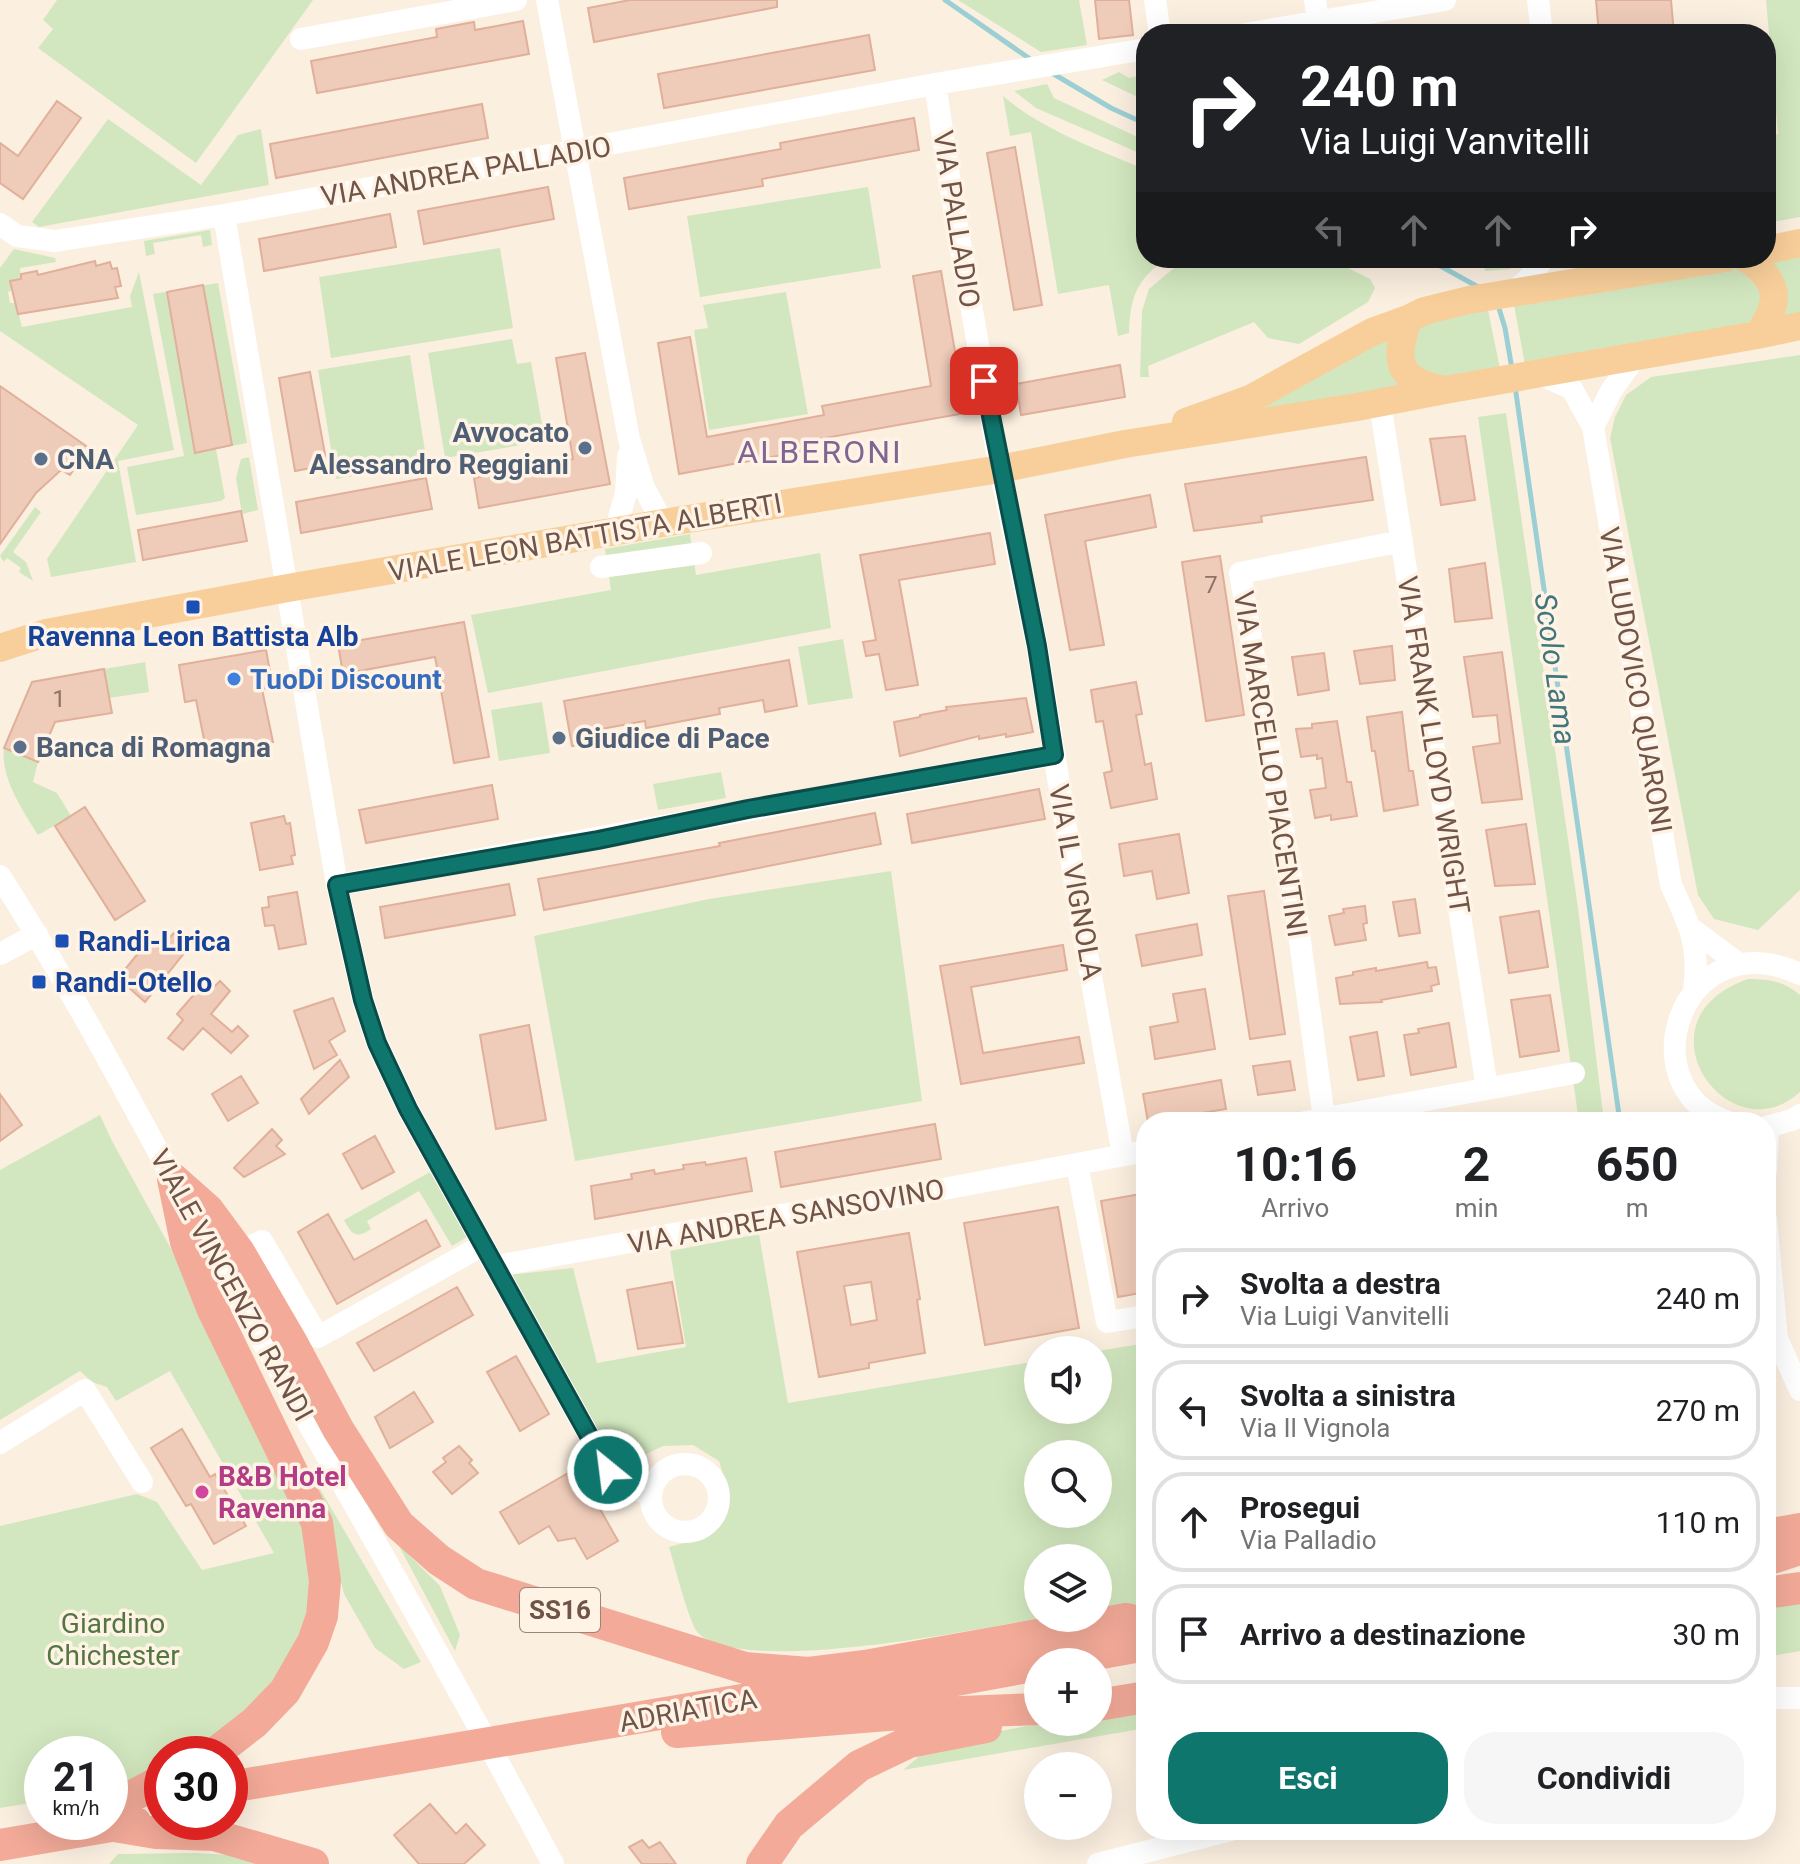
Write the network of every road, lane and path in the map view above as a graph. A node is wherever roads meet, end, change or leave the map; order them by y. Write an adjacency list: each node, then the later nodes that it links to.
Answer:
1 (516, 0): 10 (street)
2 (547, 0): 13 (street)
3 (1155, 0): 7 (street)
4 (1445, 0): 6 (street)
5 (1538, 0): 9 (street)
6 (1317, 10): 8 (street)
7 (1159, 24)
8 (1275, 24)
9 (1541, 24)
10 (301, 39)
11 (1136, 50): 12 (street)
12 (935, 84): 13 (street, VIA ANDREA PALLADIO); 34 (street, VIA PALLADIO)
13 (576, 151): 14 (street, VIA ANDREA PALLADIO); 32 (street)
14 (224, 215): 15 (street, VIA ANDREA PALLADIO); 40 (street)
15 (0, 224)
16 (1800, 243): 17 (main road)
17 (1776, 248)
18 (1537, 268): 23 (street)
19 (1633, 268): 22 (street)
20 (1670, 268): 22 (main road)
21 (1761, 268): 26 (main road)
22 (1643, 273): 23 (main road)
23 (1513, 293): 24 (main road, VIALE LEON BATTISTA ALBERTI)
24 (1408, 319): 29 (main road); 33 (main road, VIALE LEON BATTISTA ALBERTI)
25 (1800, 326): 26 (main road)
26 (1757, 335): 27 (main road)
27 (1637, 355): 28 (main road); 31 (street)
28 (1540, 374): 29 (main road, VIALE LEON BATTISTA ALBERTI); 31 (street, VIA LUDOVICO QUARONI)
29 (1445, 390): 30 (main road, VIALE LEON BATTISTA ALBERTI)
30 (1380, 403): 33 (main road, VIALE LEON BATTISTA ALBERTI); 37 (street, VIA FRANK LLOYD WRIGHT)
31 (1593, 427): 47 (street, VIA LUDOVICO QUARONI)
32 (629, 439): 35 (street); 36 (street)
33 (1125, 444): 34 (main road, VIALE LEON BATTISTA ALBERTI)
34 (1000, 469): 35 (main road, VIALE LEON BATTISTA ALBERTI); 44 (street, VIA IL VIGNOLA)
35 (663, 523): 36 (main road, VIALE LEON BATTISTA ALBERTI)
36 (615, 532): 40 (main road, VIALE LEON BATTISTA ALBERTI)
37 (1402, 541): 54 (street, VIA FRANK LLOYD WRIGHT); 55 (street, VIA MARCELLO PIACENTINI)
38 (701, 553): 39 (street)
39 (601, 567)
40 (288, 588): 42 (main road, VIALE LEON BATTISTA ALBERTI); 46 (street)
41 (0, 628): 42 (main road, VIALE LEON BATTISTA ALBERTI)
42 (46, 633): 43 (main road, VIALE LEON BATTISTA ALBERTI)
43 (0, 648)
44 (1054, 755): 46 (street); 61 (street, VIA IL VIGNOLA)
45 (0, 876): 48 (street, VIALE VINCENZO RANDI)
46 (337, 885): 64 (street)
47 (1692, 929): 50 (street, VIA LUDOVICO QUARONI); 52 (street, VIA LUDOVICO QUARONI)
48 (37, 934): 49 (street); 63 (street, VIALE VINCENZO RANDI)
49 (0, 954)
50 (1739, 964): 51 (street); 52 (street)
51 (1800, 974)
52 (1694, 991): 57 (street)
53 (1574, 1073): 54 (street)
54 (1487, 1088): 56 (street)
55 (1313, 1112)
56 (1357, 1112)
57 (1710, 1112)
58 (1800, 1115): 59 (street)
59 (1776, 1124)
60 (1136, 1153): 61 (street, VIA ANDREA SANSOVINO)
61 (1123, 1155): 62 (street, VIA ANDREA SANSOVINO)
62 (1077, 1164): 66 (street, VIA ANDREA SANSOVINO); 67 (street)
63 (173, 1179): 65 (highway, SS16); 93 (highway); 102 (street, VIALE VINCENZO RANDI)
64 (483, 1245): 65 (street); 66 (street)
65 (239, 1252): 81 (highway, SS16)
66 (496, 1269): 72 (street)
67 (1136, 1318)
68 (1776, 1328): 69 (street)
69 (1800, 1390)
70 (0, 1443): 71 (street)
71 (142, 1482)
72 (651, 1494)
73 (1800, 1510): 74 (highway)
74 (1776, 1514)
75 (1800, 1529): 76 (highway)
76 (1776, 1533)
77 (1800, 1549): 78 (highway)
78 (1776, 1557)
79 (1800, 1588): 80 (highway)
80 (1776, 1592)
81 (1136, 1621)
82 (1136, 1631): 94 (highway, ADRIATICA)
83 (1136, 1647): 84 (highway)
84 (1112, 1651)
85 (1024, 1668): 92 (highway, ADRIATICA)
86 (1776, 1698): 87 (street)
87 (1800, 1698)
88 (1136, 1699): 89 (highway)
89 (1112, 1703)
90 (1024, 1710): 92 (highway)
91 (1024, 1720): 104 (highway)
92 (677, 1732): 95 (highway, ADRIATICA)
93 (237, 1736)
94 (248, 1784)
95 (248, 1803)
96 (128, 1820): 103 (highway)
97 (24, 1821): 98 (highway)
98 (0, 1825)
99 (24, 1838): 101 (highway)
100 (1192, 1840): 105 (street)
101 (0, 1845)
102 (553, 1863)
103 (313, 1864)
104 (762, 1864)
105 (1098, 1864)

